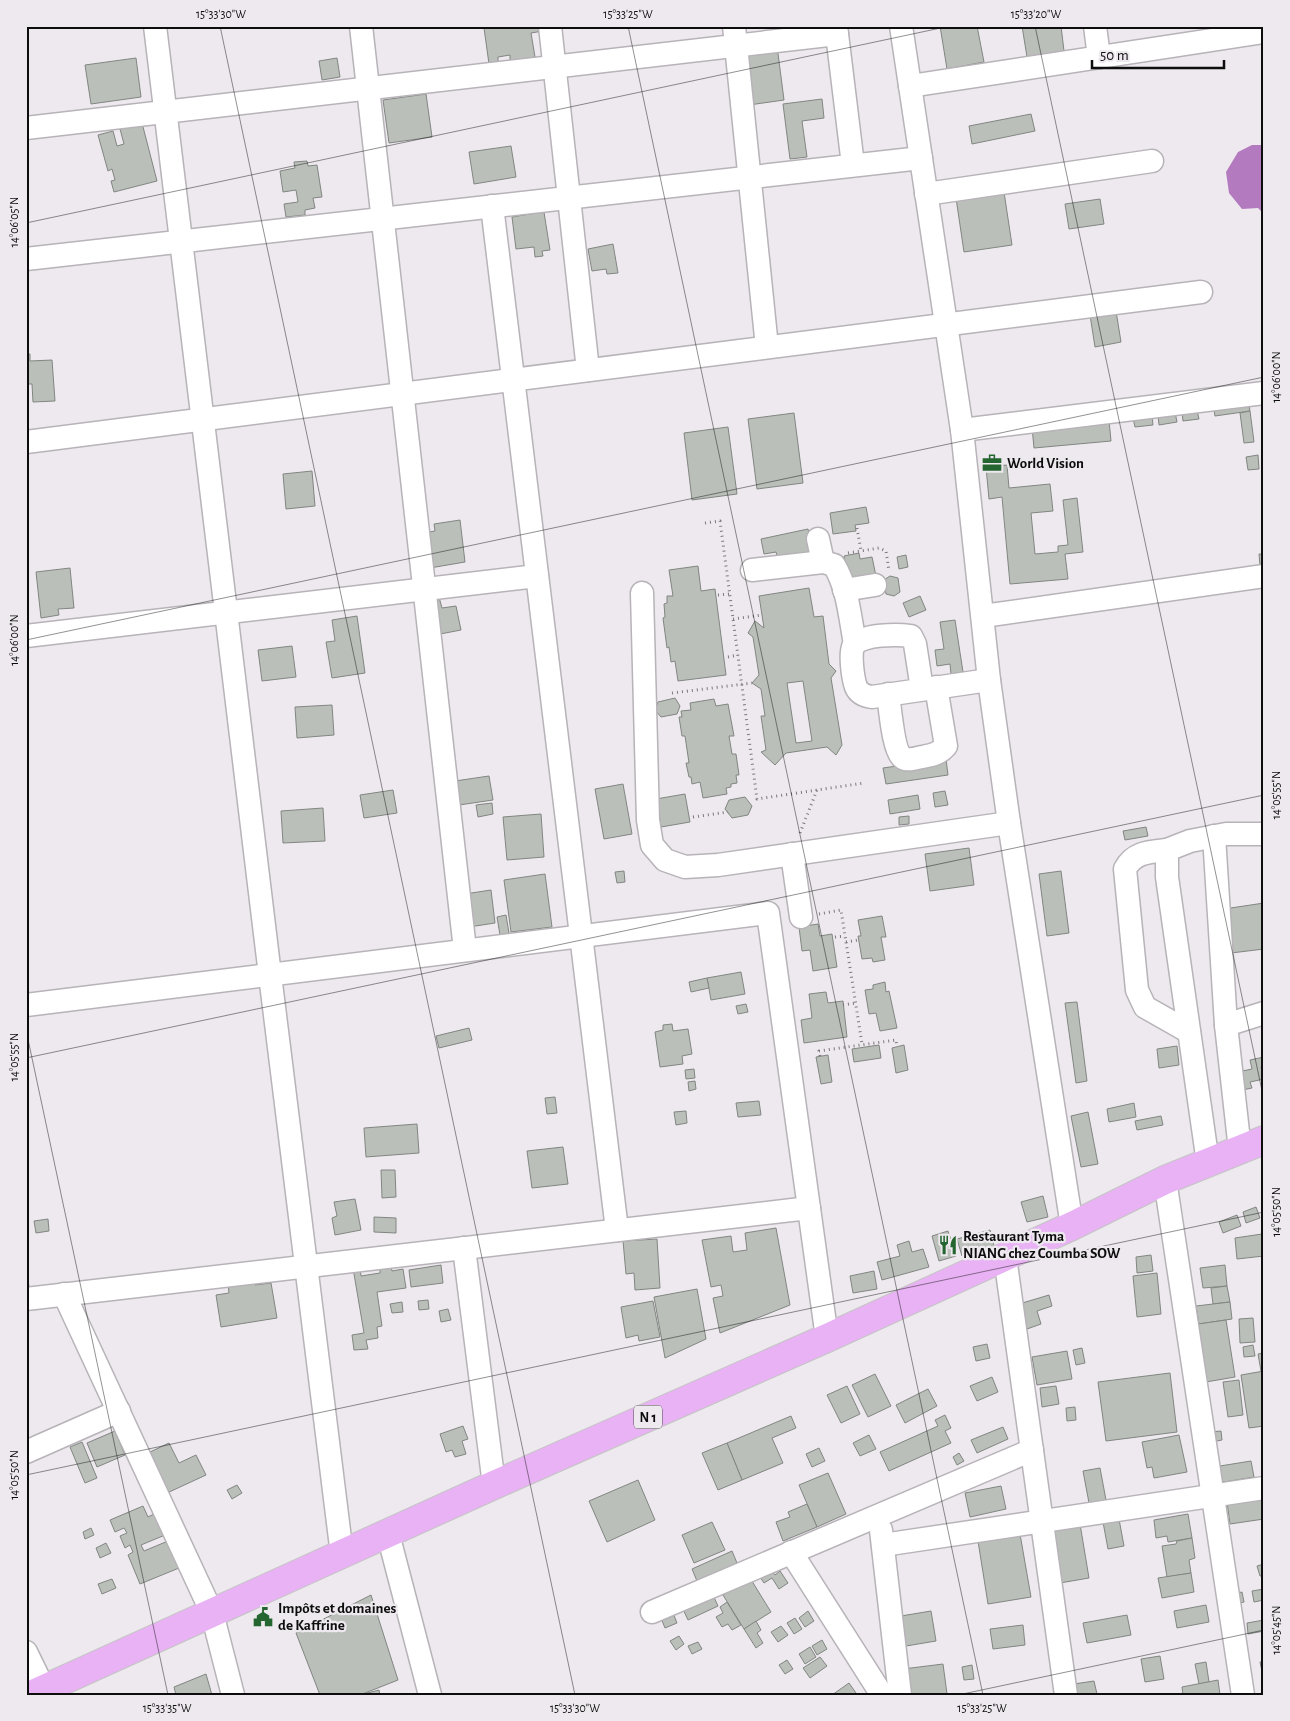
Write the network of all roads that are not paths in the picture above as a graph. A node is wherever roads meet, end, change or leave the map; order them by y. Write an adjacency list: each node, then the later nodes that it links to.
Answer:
1 (155, 26): 13 (street)
2 (361, 26): 12 (street)
3 (550, 26): 10 (street)
4 (901, 26): 11 (street)
5 (1095, 26): 9 (street)
6 (837, 30): 8 (street); 17 (street)
7 (1264, 32): 9 (street)
8 (735, 36): 10 (street); 18 (street)
9 (1099, 57): 11 (street)
10 (554, 67): 12 (street); 20 (street)
11 (910, 86): 15 (street)
12 (368, 88): 13 (street); 22 (street)
13 (166, 112): 14 (street); 23 (street)
14 (26, 128)
15 (921, 158): 17 (street); 19 (street)
16 (1152, 161): 19 (street)
17 (853, 165): 18 (street)
18 (749, 177): 20 (street); 27 (street)
19 (926, 194): 26 (street)
20 (569, 197): 21 (street); 28 (street)
21 (492, 206): 22 (street); 29 (street)
22 (382, 218): 23 (street); 30 (street)
23 (181, 241): 24 (street); 32 (street)
24 (26, 259)
25 (1201, 292): 26 (street)
26 (946, 324): 27 (street); 33 (street)
27 (767, 347): 28 (street)
28 (588, 370): 29 (street)
29 (514, 379): 30 (street); 36 (street)
30 (402, 393): 32 (street); 39 (street)
31 (1264, 393): 33 (street)
32 (203, 419): 34 (street); 42 (street)
33 (962, 430): 43 (street)
34 (26, 442)
35 (752, 570): 40 (street)
36 (537, 576): 39 (street); 55 (street)
37 (1264, 576): 43 (street)
38 (875, 585): 40 (street)
39 (424, 589): 42 (street); 56 (street)
40 (844, 590): 45 (street)
41 (642, 592): 53 (street)
42 (226, 613): 44 (street); 57 (street)
43 (983, 616): 46 (street)
44 (26, 636)
45 (855, 644): 47 (street); 48 (street)
46 (989, 680): 47 (street); 49 (street)
47 (929, 688): 48 (street); 48 (street)
48 (888, 694)
49 (1009, 823): 53 (street); 66 (street)
50 (1264, 834): 51 (street)
51 (1214, 836): 52 (street); 60 (street)
52 (1166, 850): 61 (street); 61 (street)
53 (792, 854): 54 (street)
54 (802, 917)
55 (581, 936): 56 (street); 65 (street); 67 (street)
56 (465, 950): 57 (street)
57 (270, 975): 58 (street); 70 (street)
58 (26, 1005)
59 (1264, 1013): 60 (street)
60 (1226, 1025): 62 (street)
61 (1189, 1032): 63 (street)
62 (1252, 1145): 63 (highway, N 1)
63 (1208, 1163): 64 (highway, N 1)
64 (1165, 1180): 66 (highway, N 1); 79 (street)
65 (809, 1208): 67 (street); 73 (street)
66 (1072, 1226): 69 (highway, N 1)
67 (617, 1230): 68 (street)
68 (464, 1248): 70 (street); 77 (street)
69 (1005, 1257): 73 (highway, N 1); 75 (street)
70 (306, 1266): 71 (street); 85 (street)
71 (64, 1294): 72 (street); 74 (street)
72 (26, 1299)
73 (827, 1338): 77 (highway, N 1)
74 (119, 1411): 76 (street); 87 (street)
75 (1032, 1450): 80 (street); 81 (street)
76 (26, 1452)
77 (494, 1485): 82 (highway, N 1)
78 (1264, 1488): 79 (street)
79 (1213, 1495): 81 (street); 95 (street)
80 (880, 1514): 83 (street); 84 (street)
81 (1042, 1521): 83 (street); 94 (street)
82 (388, 1534): 85 (highway, N 1); 91 (street)
83 (883, 1544): 93 (street)
84 (791, 1552): 86 (street); 92 (street)
85 (342, 1555): 87 (highway, N 1)
86 (652, 1612)
87 (212, 1614): 89 (highway, N 1); 90 (street)
88 (26, 1652): 89 (street)
89 (37, 1692)
90 (233, 1695)
91 (430, 1695)
92 (882, 1695)
93 (900, 1695)
94 (1066, 1695)
95 (1243, 1695)

